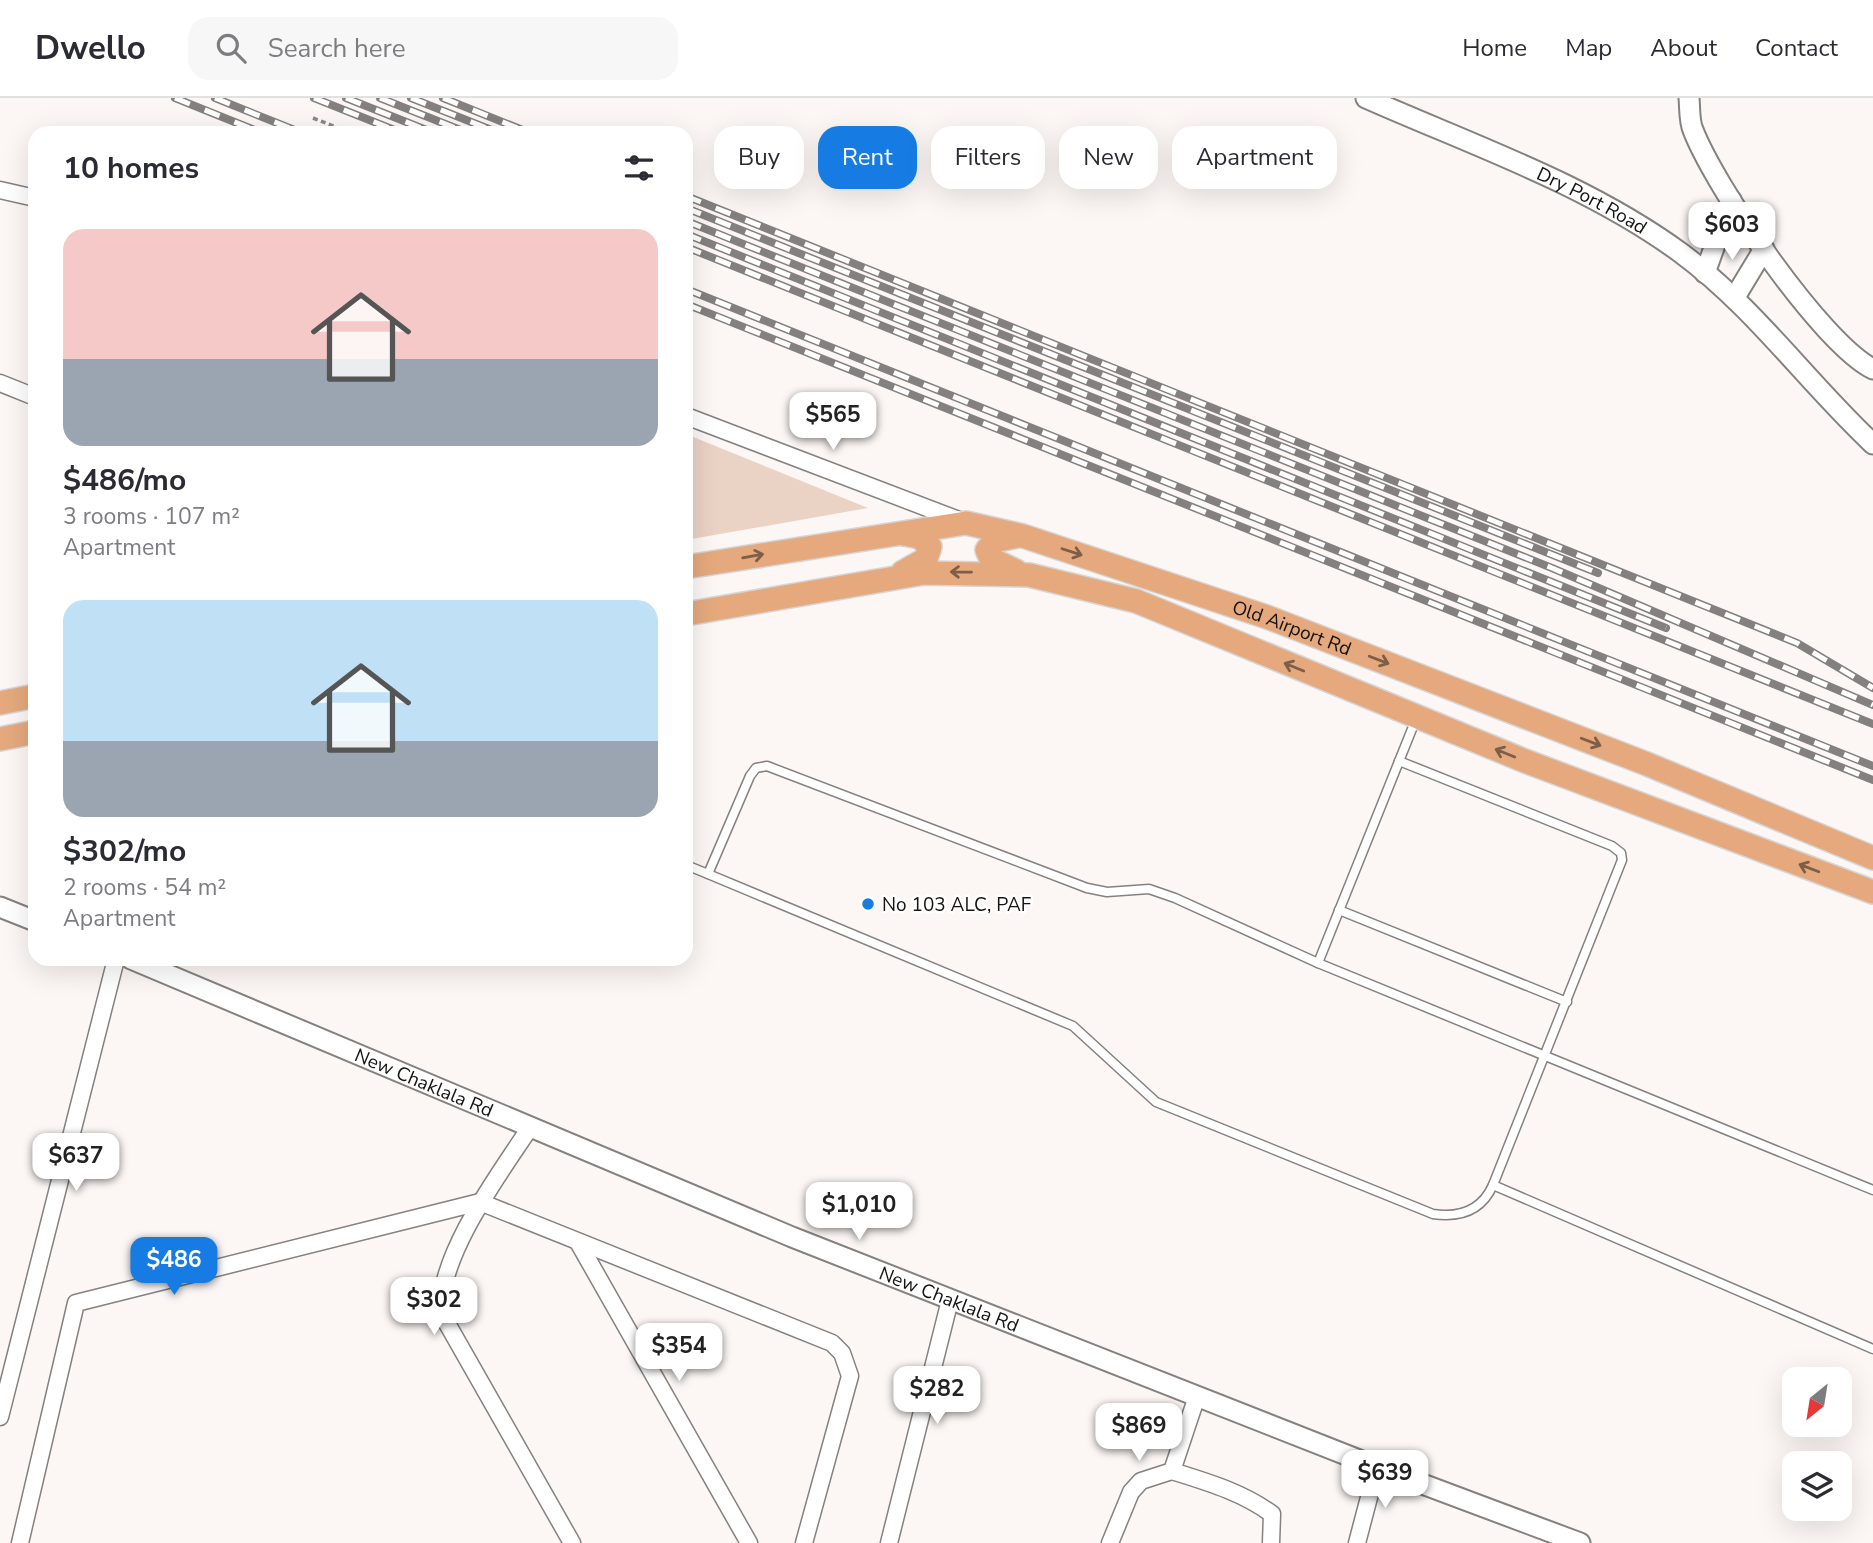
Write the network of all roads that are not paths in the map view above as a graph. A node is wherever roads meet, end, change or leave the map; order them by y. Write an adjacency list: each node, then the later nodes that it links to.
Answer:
1 (1366, 98): 7 (street, Dry Port Road)
2 (1689, 98): 5 (street)
3 (0, 190): 4 (street)
4 (28, 196)
5 (1731, 200): 6 (street); 7 (street)
6 (1764, 249): 8 (street); 9 (street)
7 (1705, 273): 8 (street, Dry Port Road)
8 (1735, 298): 13 (street, Dry Port Road)
9 (1873, 369)
10 (0, 383): 11 (street)
11 (28, 394)
12 (693, 419): 14 (street)
13 (1873, 444)
14 (966, 523): 15 (main road, Old Airport Rd); 16 (main road, Old Airport Rd)
15 (897, 533): 17 (main road, Old Airport Rd, one-way to 15); 19 (main road)
16 (1023, 536): 18 (main road); 27 (main road, Old Airport Rd, one-way to 27)
17 (693, 566)
18 (1029, 575): 19 (main road, Old Airport Rd, one-way to 19); 23 (main road, Old Airport Rd, one-way to 18)
19 (889, 578): 20 (main road, Old Airport Rd)
20 (693, 613)
21 (28, 697): 22 (main road)
22 (0, 703)
23 (1417, 717): 26 (lane); 30 (main road, Old Airport Rd, one-way to 23)
24 (28, 733): 25 (main road)
25 (0, 739)
26 (1399, 761): 32 (lane); 37 (lane)
27 (1873, 859)
28 (693, 868): 29 (lane)
29 (709, 874): 34 (lane); 40 (lane)
30 (1873, 892)
31 (0, 907): 33 (street)
32 (1339, 910): 34 (lane); 37 (lane)
33 (28, 918)
34 (1318, 963): 38 (lane)
35 (114, 966): 47 (street)
36 (148, 966): 39 (street, New Chaklala Rd)
37 (1567, 1002): 38 (lane)
38 (1547, 1056): 40 (lane); 41 (lane)
39 (531, 1126): 42 (street); 44 (street, New Chaklala Rd)
40 (1493, 1185): 45 (lane)
41 (1873, 1190)
42 (480, 1202): 43 (street); 50 (street); 51 (street)
43 (578, 1242): 52 (street); 53 (street)
44 (950, 1300): 46 (street, New Chaklala Rd); 54 (street)
45 (1873, 1349)
46 (1197, 1396): 48 (street, New Chaklala Rd); 49 (street)
47 (0, 1417)
48 (1377, 1467): 57 (street); 58 (street, New Chaklala Rd)
49 (1172, 1471): 55 (street); 56 (street)
50 (20, 1543)
51 (572, 1543)
52 (748, 1543)
53 (804, 1543)
54 (889, 1543)
55 (1110, 1543)
56 (1271, 1543)
57 (1357, 1543)
58 (1580, 1543)

